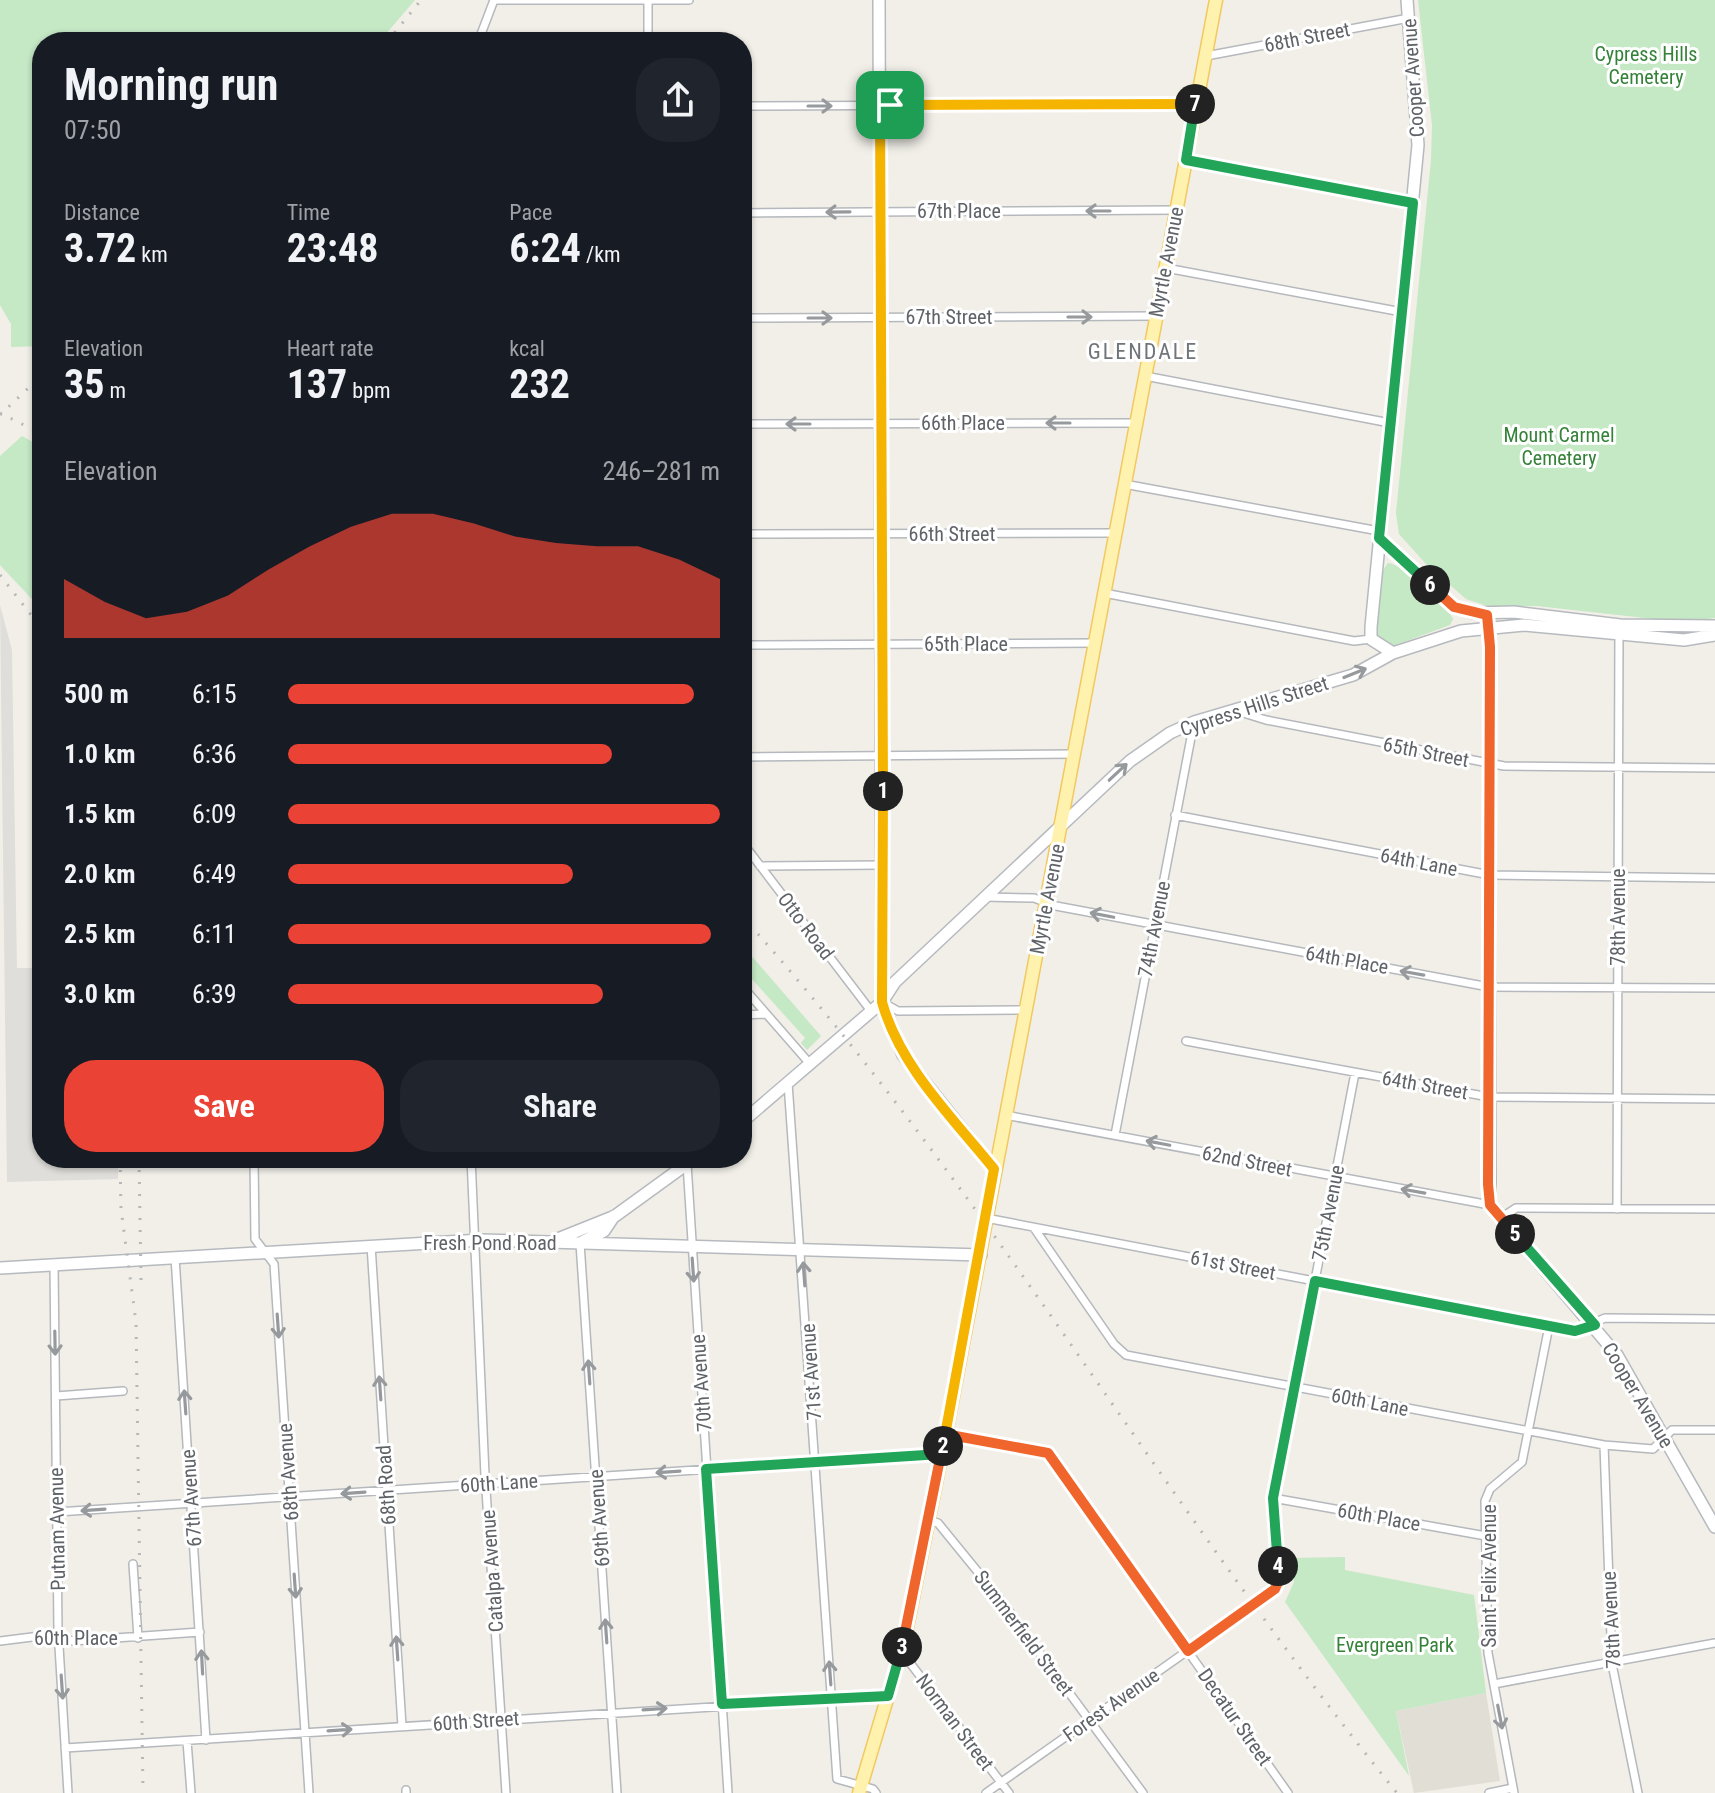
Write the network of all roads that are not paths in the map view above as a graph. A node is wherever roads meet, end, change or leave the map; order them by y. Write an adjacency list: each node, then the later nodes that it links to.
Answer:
1 (495, 0): 6 (street); 8 (street)
2 (689, 0): 6 (street)
3 (879, 0): 12 (main road)
4 (1216, 0): 10 (main road, Myrtle Avenue)
5 (1407, 0): 7 (main road, Cooper Avenue)
6 (648, 1): 9 (street)
7 (1409, 18): 10 (street, 68th Street); 15 (main road, Cooper Avenue)
8 (482, 32)
9 (648, 32)
10 (1206, 56): 11 (main road, Myrtle Avenue)
11 (1197, 104): 12 (street); 14 (main road, Myrtle Avenue)
12 (880, 105): 13 (street, one-way to 12); 17 (main road)
13 (752, 106)
14 (1186, 160): 15 (street); 16 (main road, Myrtle Avenue)
15 (1413, 203): 20 (main road, Cooper Avenue)
16 (1176, 210): 17 (street, 67th Place, one-way to 17); 19 (main road, Myrtle Avenue)
17 (880, 212): 18 (street, 67th Place, one-way to 18); 23 (main road)
18 (752, 213)
19 (1166, 268): 20 (street); 21 (main road, Myrtle Avenue)
20 (1402, 312): 26 (main road, Cooper Avenue)
21 (1156, 316): 23 (street, 67th Street, one-way to 21); 24 (main road, Myrtle Avenue)
22 (752, 318): 23 (street, 67th Street, one-way to 23)
23 (881, 318): 28 (main road)
24 (1145, 376): 25 (main road, Myrtle Avenue); 26 (street)
25 (1136, 423): 28 (street, 66th Place, one-way to 28); 29 (main road, Myrtle Avenue)
26 (1390, 423): 33 (main road, Cooper Avenue)
27 (752, 424): 28 (street, 66th Place, one-way to 27)
28 (881, 424): 32 (main road)
29 (1124, 484): 30 (main road, Myrtle Avenue); 33 (street)
30 (1115, 533): 32 (street, 66th Street); 34 (main road, Myrtle Avenue)
31 (752, 534): 32 (street, 66th Street)
32 (882, 534): 44 (main road)
33 (1379, 535): 35 (main road); 42 (main road, Cooper Avenue)
34 (1104, 593): 42 (street); 43 (main road, Myrtle Avenue)
35 (1454, 607): 36 (main road); 40 (main road)
36 (1487, 615): 38 (main road); 39 (main road, Cypress Hills Street)
37 (1715, 626): 39 (main road, Cypress Hills Street)
38 (1489, 628): 39 (main road, Cypress Hills Street); 40 (main road, Cypress Hills Street); 52 (main road)
39 (1620, 630): 41 (main road, Cypress Hills Street); 53 (street, 78th Avenue)
40 (1451, 634): 46 (main road, Cypress Hills Street)
41 (1715, 635)
42 (1371, 639): 46 (main road)
43 (1095, 643): 44 (street, 65th Place); 50 (main road, Myrtle Avenue)
44 (883, 644): 45 (street, 65th Place); 49 (main road)
45 (752, 645)
46 (1393, 653): 47 (main road, Cypress Hills Street, one-way to 46)
47 (1237, 711): 48 (main road, Cypress Hills Street); 52 (street, 65th Street)
48 (1194, 722): 55 (street, 74th Avenue); 56 (main road, Cypress Hills Street, one-way to 48)
49 (883, 754): 50 (street); 51 (street); 58 (main road)
50 (1074, 754): 56 (main road, Myrtle Avenue)
51 (752, 757)
52 (1490, 764): 53 (street, 65th Street); 60 (main road)
53 (1619, 767): 54 (street, 65th Street); 61 (street, 78th Avenue)
54 (1715, 768)
55 (1175, 815): 60 (street, 64th Lane); 65 (street, 74th Avenue)
56 (1061, 826): 63 (main road, Cypress Hills Street); 64 (main road, Myrtle Avenue)
57 (752, 855): 59 (street, Otto Road)
58 (883, 865): 59 (street); 70 (main road)
59 (760, 866): 72 (street, Otto Road)
60 (1490, 875): 61 (street, 64th Lane); 66 (main road)
61 (1619, 877): 62 (street, 64th Lane); 67 (street, 78th Avenue)
62 (1715, 878)
63 (983, 897): 64 (street, 64th Place); 70 (main road, Cypress Hills Street)
64 (1046, 903): 65 (street, 64th Place, one-way to 64); 71 (main road, Myrtle Avenue)
65 (1154, 925): 66 (street, 64th Place, one-way to 65); 84 (street, 74th Avenue)
66 (1489, 987): 67 (street, 64th Place); 79 (main road)
67 (1618, 988): 68 (street, 64th Place); 80 (street, 78th Avenue)
68 (1715, 988)
69 (752, 998): 73 (street)
70 (882, 1002): 71 (street); 72 (main road, Cypress Hills Street); 89 (main road)
71 (1025, 1010): 83 (main road, Myrtle Avenue)
72 (871, 1011): 76 (main road, Cypress Hills Street)
73 (766, 1014): 74 (street); 76 (street)
74 (752, 1015)
75 (1186, 1041): 77 (street, 64th Street)
76 (811, 1065): 78 (main road, Cypress Hills Street)
77 (1355, 1073): 79 (street, 64th Street); 90 (street, 75th Avenue)
78 (788, 1083): 82 (main road, Cypress Hills Street); 103 (street, 71st Avenue)
79 (1489, 1097): 80 (street, 64th Street); 91 (main road)
80 (1617, 1098): 81 (street, 64th Street); 92 (street, 78th Avenue)
81 (1715, 1099)
82 (752, 1114)
83 (1005, 1115): 84 (street, 62nd Street); 89 (main road, Myrtle Avenue)
84 (1115, 1135): 90 (street, 62nd Street, one-way to 84)
85 (254, 1168): 104 (street, 68th Avenue)
86 (471, 1168): 98 (street, Catalpa Avenue)
87 (681, 1168): 94 (main road)
88 (691, 1168): 102 (street, 70th Avenue)
89 (994, 1169): 95 (main road, Myrtle Avenue)
90 (1335, 1177): 91 (street, 62nd Street, one-way to 90); 109 (street, 75th Avenue)
91 (1490, 1205): 96 (main road, Cooper Avenue)
92 (1617, 1209): 93 (street); 96 (street)
93 (1715, 1209)
94 (615, 1216): 99 (main road); 100 (main road)
95 (986, 1218): 97 (street, 61st Street); 105 (main road, Myrtle Avenue)
96 (1501, 1218): 111 (main road, Cooper Avenue)
97 (1034, 1228): 109 (street, 61st Street); 113 (street, 60th Lane)
98 (473, 1240): 99 (main road, Fresh Pond Road); 101 (main road, Fresh Pond Road); 125 (street, Catalpa Avenue)
99 (550, 1242): 100 (main road, Fresh Pond Road)
100 (580, 1243): 102 (main road, Fresh Pond Road); 124 (street, 69th Avenue, one-way to 100)
101 (371, 1245): 104 (main road, Fresh Pond Road); 126 (street, 68th Road, one-way to 101)
102 (691, 1246): 103 (main road, Fresh Pond Road); 123 (street, 70th Avenue, one-way to 123)
103 (803, 1249): 105 (main road, Fresh Pond Road); 122 (street, 71st Avenue, one-way to 103)
104 (264, 1252): 106 (main road, Fresh Pond Road); 127 (street, 68th Avenue, one-way to 127)
105 (981, 1255): 118 (main road, Myrtle Avenue)
106 (175, 1257): 107 (main road, Fresh Pond Road); 129 (street, 67th Avenue, one-way to 106)
107 (54, 1265): 108 (main road, Fresh Pond Road); 115 (street, Putnam Avenue, one-way to 115)
108 (0, 1268)
109 (1315, 1281): 112 (street, 61st Street); 113 (street, 75th Avenue)
110 (1715, 1319): 111 (street, 61st Street)
111 (1595, 1325): 112 (street, 61st Street); 119 (main road, Cooper Avenue)
112 (1549, 1326): 117 (street, Saint Felix Avenue)
113 (1295, 1387): 117 (street, 60th Lane); 128 (street, 75th Avenue)
114 (123, 1391): 115 (street)
115 (56, 1396): 130 (street, Putnam Avenue)
116 (1715, 1430): 119 (street, 60th Lane)
117 (1528, 1432): 120 (street, 60th Lane); 133 (street, Saint Felix Avenue)
118 (945, 1434): 121 (main road, Myrtle Avenue); 142 (street, Decatur Street)
119 (1665, 1438): 120 (street, 60th Lane); 132 (main road, Cooper Avenue)
120 (1604, 1445): 143 (street, 78th Avenue)
121 (941, 1454): 122 (street, 60th Lane); 131 (main road, Myrtle Avenue)
122 (816, 1462): 123 (street, 60th Lane); 146 (street, 71st Avenue, one-way to 122)
123 (706, 1469): 124 (street, 60th Lane, one-way to 124); 147 (street, 70th Avenue)
124 (596, 1477): 125 (street, 60th Lane); 148 (street, 69th Avenue, one-way to 124)
125 (486, 1484): 126 (street, 60th Lane); 149 (street, Catalpa Avenue)
126 (386, 1490): 127 (street, 60th Lane, one-way to 127); 151 (street, 68th Road, one-way to 126)
127 (289, 1497): 129 (street, 60th Lane); 152 (street, 68th Avenue, one-way to 152)
128 (1273, 1498): 133 (street, 60th Place); 135 (street, 75th Avenue)
129 (192, 1503): 130 (street, 60th Lane, one-way to 130); 136 (street, 67th Avenue)
130 (57, 1512): 137 (street, Putnam Avenue)
131 (927, 1520): 141 (main road, Myrtle Avenue); 150 (street, Summerfield Street)
132 (1715, 1527)
133 (1486, 1536): 144 (street, Saint Felix Avenue)
134 (133, 1564): 138 (street)
135 (1275, 1589): 142 (street, Forest Avenue)
136 (200, 1632): 138 (street, 60th Place); 153 (street, 67th Avenue, one-way to 136)
137 (59, 1638): 138 (street, 60th Place); 139 (street, 60th Place); 155 (street, Putnam Avenue, one-way to 155)
138 (138, 1638)
139 (0, 1641)
140 (1715, 1643): 143 (street)
141 (901, 1651): 145 (main road, Myrtle Avenue); 156 (street, Norman Street)
142 (1188, 1651): 150 (street, Forest Avenue); 169 (street, Decatur Street)
143 (1612, 1664): 144 (street); 171 (street, 78th Avenue)
144 (1494, 1684): 158 (street, Saint Felix Avenue, one-way to 158)
145 (888, 1696): 146 (street, 60th Street); 157 (main road, Myrtle Avenue)
146 (832, 1697): 147 (street, 60th Street); 157 (street, 71st Avenue)
147 (722, 1704): 148 (street, 60th Street, one-way to 147); 164 (street, 70th Avenue)
148 (612, 1712): 149 (street, 60th Street); 163 (street, 69th Avenue)
149 (501, 1719): 151 (street, 60th Street); 162 (street, Catalpa Avenue)
150 (1090, 1720): 156 (street, Forest Avenue); 168 (street, Summerfield Street)
151 (402, 1726): 152 (street, 60th Street, one-way to 151)
152 (305, 1732): 153 (street, 60th Street); 161 (street, 68th Avenue)
153 (206, 1740): 154 (street, 60th Street)
154 (187, 1741): 155 (street, 60th Street); 160 (street)
155 (65, 1748): 159 (street, Putnam Avenue)
156 (1001, 1783): 166 (street, Forest Avenue); 167 (street, Norman Street)
157 (860, 1789): 165 (street)
158 (1514, 1790): 170 (street)
159 (68, 1793)
160 (191, 1793)
161 (309, 1793)
162 (506, 1793)
163 (617, 1793)
164 (728, 1793)
165 (876, 1793)
166 (986, 1793)
167 (1009, 1793)
168 (1143, 1793)
169 (1288, 1793)
170 (1489, 1793)
171 (1638, 1793)

